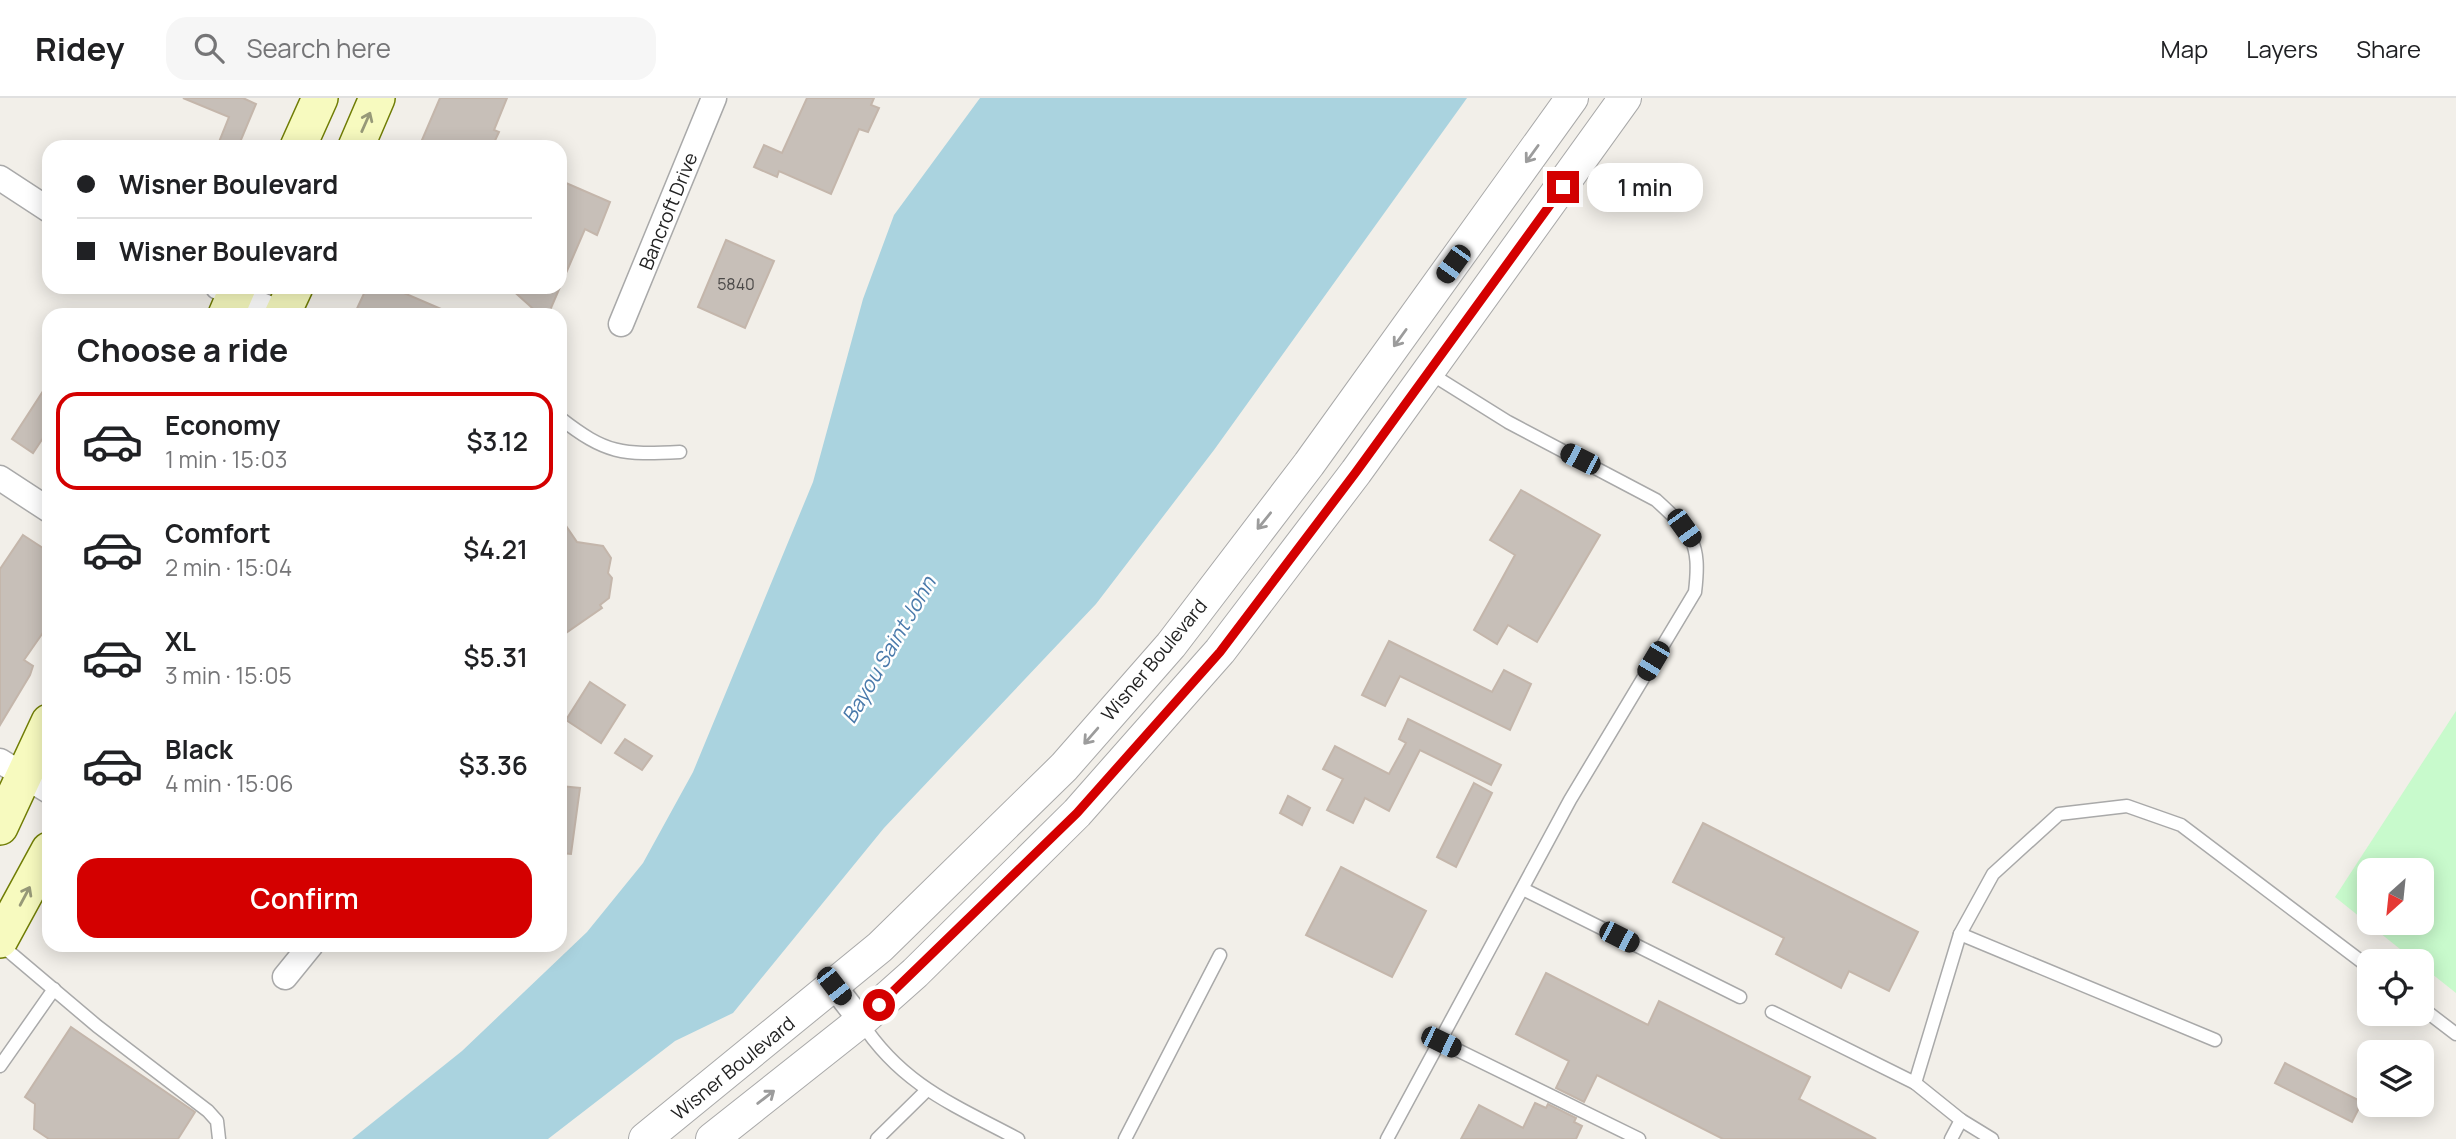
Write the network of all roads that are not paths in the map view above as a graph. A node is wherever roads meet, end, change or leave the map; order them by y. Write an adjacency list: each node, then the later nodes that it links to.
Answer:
1 (320, 98): 6 (main road)
2 (377, 98): 7 (main road, one-way to 2)
3 (714, 98): 12 (street, Bancroft Drive)
4 (1572, 98): 29 (street, Wisner Boulevard, one-way to 29)
5 (1626, 98): 13 (street)
6 (301, 140)
7 (359, 140)
8 (0, 178): 9 (street)
9 (42, 205)
10 (229, 296): 11 (street)
11 (262, 308)
12 (621, 324)
13 (1428, 372): 22 (lane); 34 (street)
14 (567, 423): 15 (lane)
15 (680, 452)
16 (0, 478): 17 (street)
17 (42, 505)
18 (42, 738): 19 (main road)
19 (25, 776): 20 (main road)
20 (0, 827)
21 (42, 863): 24 (main road, one-way to 21)
22 (1523, 889): 31 (lane); 37 (lane)
23 (1959, 934): 27 (lane); 36 (lane); 39 (lane)
24 (0, 942): 30 (lane)
25 (305, 952): 28 (street)
26 (1220, 956): 47 (lane)
27 (2357, 958)
28 (285, 976)
29 (834, 986): 34 (street); 42 (street, Wisner Boulevard)
30 (54, 989): 38 (lane); 43 (lane)
31 (1740, 997)
32 (1772, 1012): 39 (lane)
33 (2434, 1017): 35 (lane)
34 (861, 1021): 40 (lane); 44 (street, one-way to 34)
35 (2456, 1034)
36 (2215, 1040)
37 (1441, 1042): 48 (lane); 49 (lane)
38 (0, 1066)
39 (1915, 1083): 41 (lane)
40 (927, 1090): 45 (lane); 46 (lane)
41 (1961, 1120): 50 (lane); 51 (lane)
42 (660, 1135)
43 (219, 1139)
44 (712, 1139)
45 (877, 1139)
46 (1017, 1139)
47 (1125, 1139)
48 (1387, 1139)
49 (1639, 1139)
50 (1951, 1139)
51 (1992, 1139)

